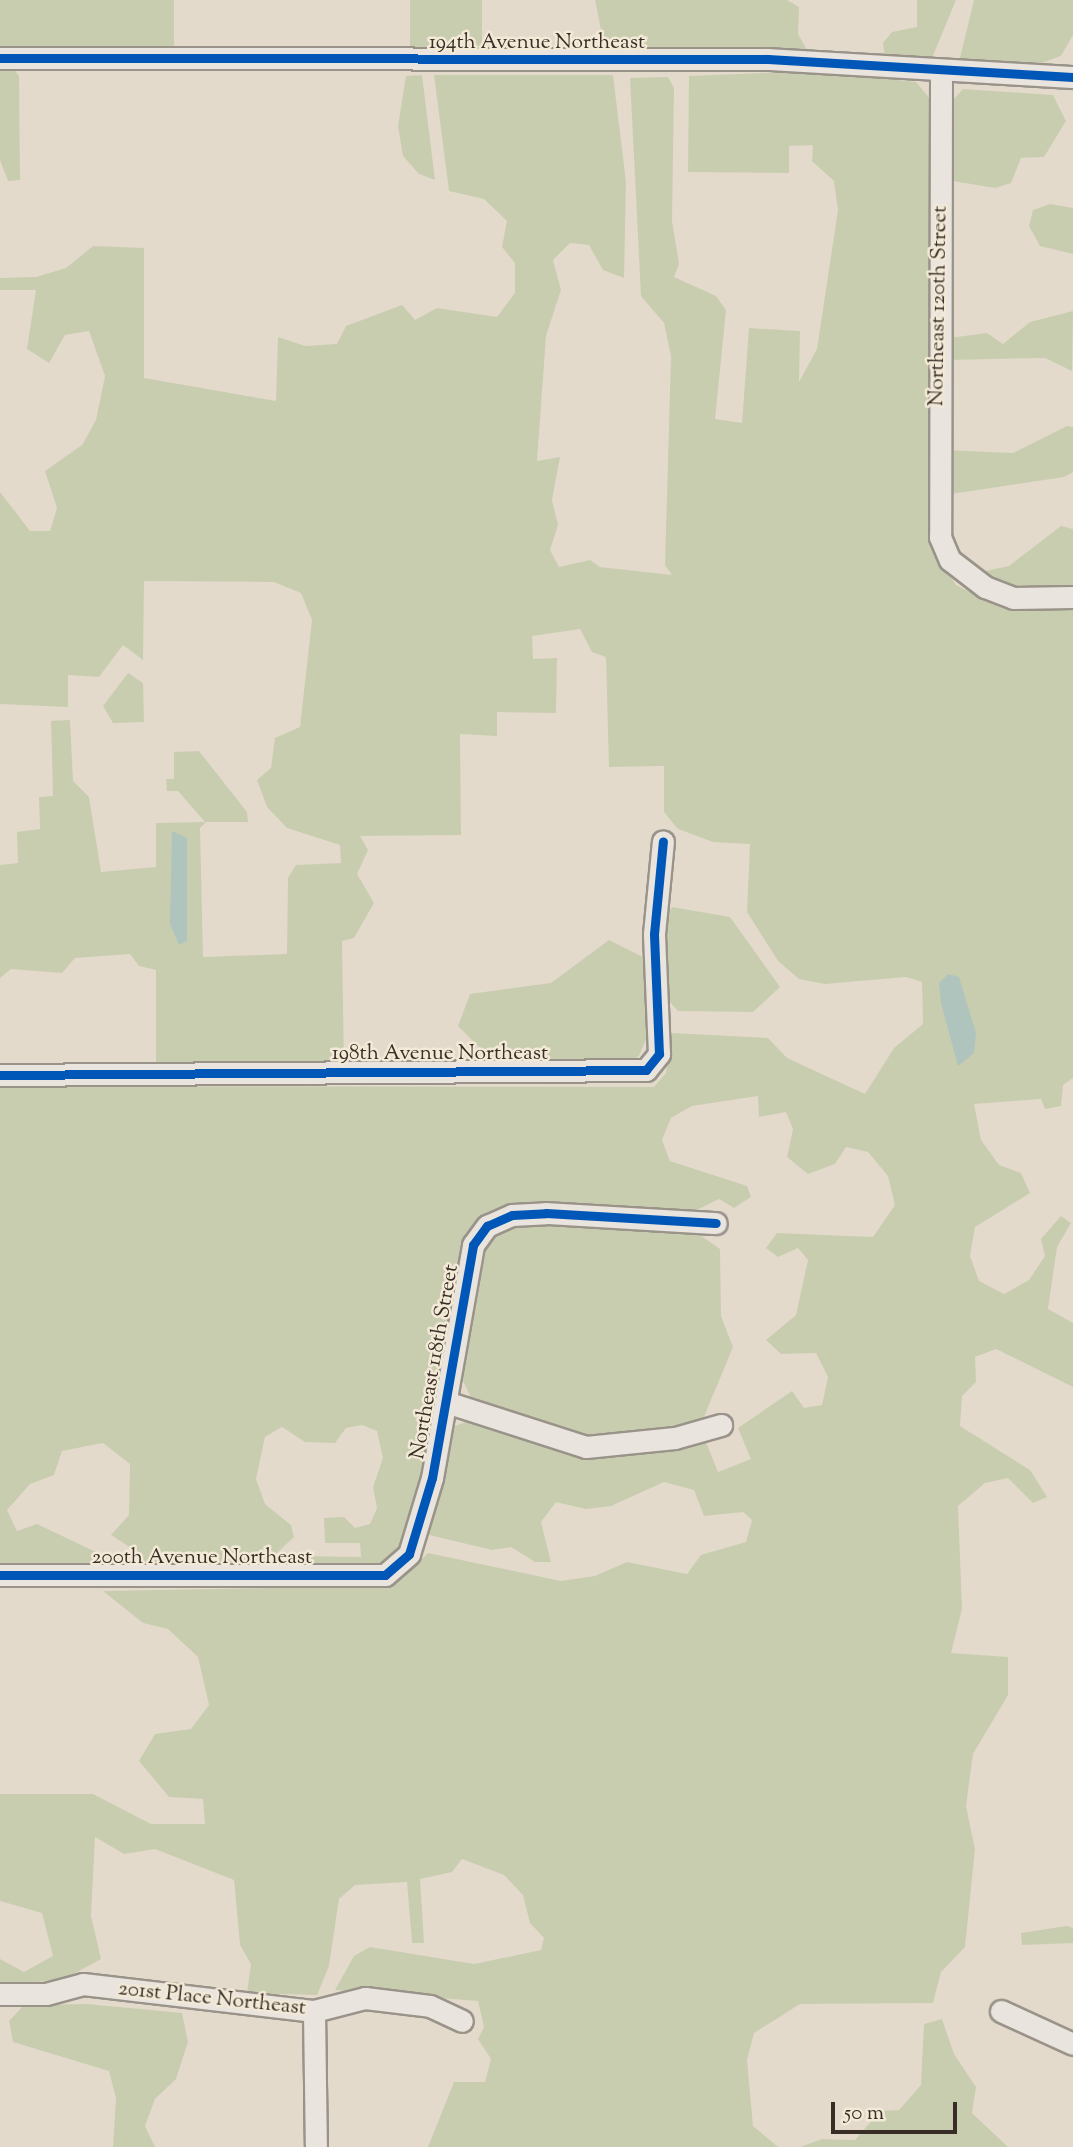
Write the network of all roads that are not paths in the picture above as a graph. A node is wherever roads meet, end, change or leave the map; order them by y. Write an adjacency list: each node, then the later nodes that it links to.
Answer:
1 (0, 58): 2 (street, 194th Avenue Northeast)
2 (941, 73): 3 (street, 194th Avenue Northeast); 4 (street, Northeast 120th Street)
3 (1073, 77)
4 (1073, 597)
5 (663, 841): 6 (street, 198th Avenue Northeast)
6 (0, 1075)
7 (716, 1223): 8 (street, Northeast 118th Street)
8 (446, 1402): 9 (street); 10 (street, Northeast 118th Street)
9 (721, 1425)
10 (401, 1567): 11 (street, 200th Avenue Northeast)
11 (0, 1575)
12 (0, 1994): 13 (street, 201st Place Northeast)
13 (314, 2011): 15 (street, 201st Place Northeast); 17 (street)
14 (1001, 2011): 16 (street)
15 (461, 2021)
16 (1073, 2044)
17 (316, 2147)

